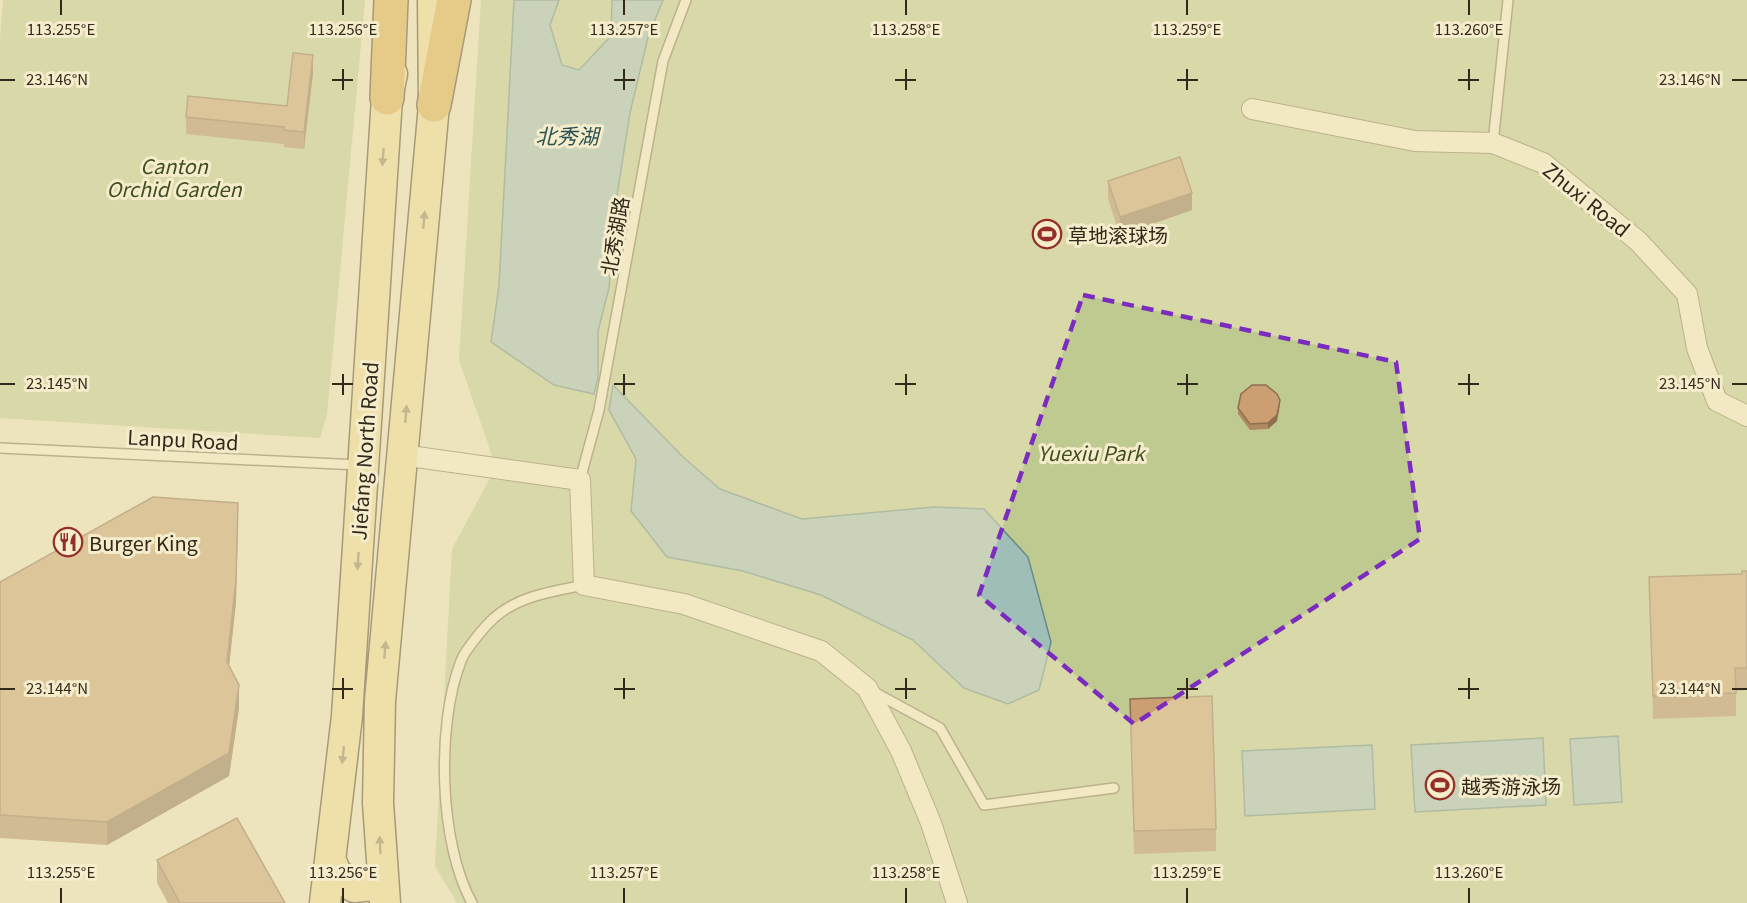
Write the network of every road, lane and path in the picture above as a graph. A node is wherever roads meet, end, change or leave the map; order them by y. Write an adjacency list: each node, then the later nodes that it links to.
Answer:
1 (392, 0): 7 (highway)
2 (406, 0): 7 (main road, Jiefang North Road)
3 (433, 0): 8 (main road, Jiefang North Road)
4 (454, 0): 8 (highway)
5 (686, 0): 15 (lane, 北秀湖路)
6 (1508, 0): 10 (lane)
7 (387, 98): 14 (main road, Jiefang North Road, one-way to 14)
8 (434, 105): 13 (main road, Jiefang North Road, one-way to 8)
9 (1251, 109): 10 (street, Zhuxi Road)
10 (1493, 143): 11 (street, Zhuxi Road)
11 (1747, 416)
12 (0, 448): 14 (lane, Lanpu Road)
13 (402, 455): 15 (street); 20 (main road, Jiefang North Road, one-way to 13)
14 (364, 465): 19 (main road, Jiefang North Road, one-way to 19)
15 (580, 480): 16 (street)
16 (584, 585): 17 (street); 22 (lane)
17 (867, 688): 18 (lane); 23 (street)
18 (1114, 788)
19 (331, 861): 20 (main road); 21 (main road, Jiefang North Road)
20 (383, 889)
21 (325, 903)
22 (472, 903)
23 (957, 903)

